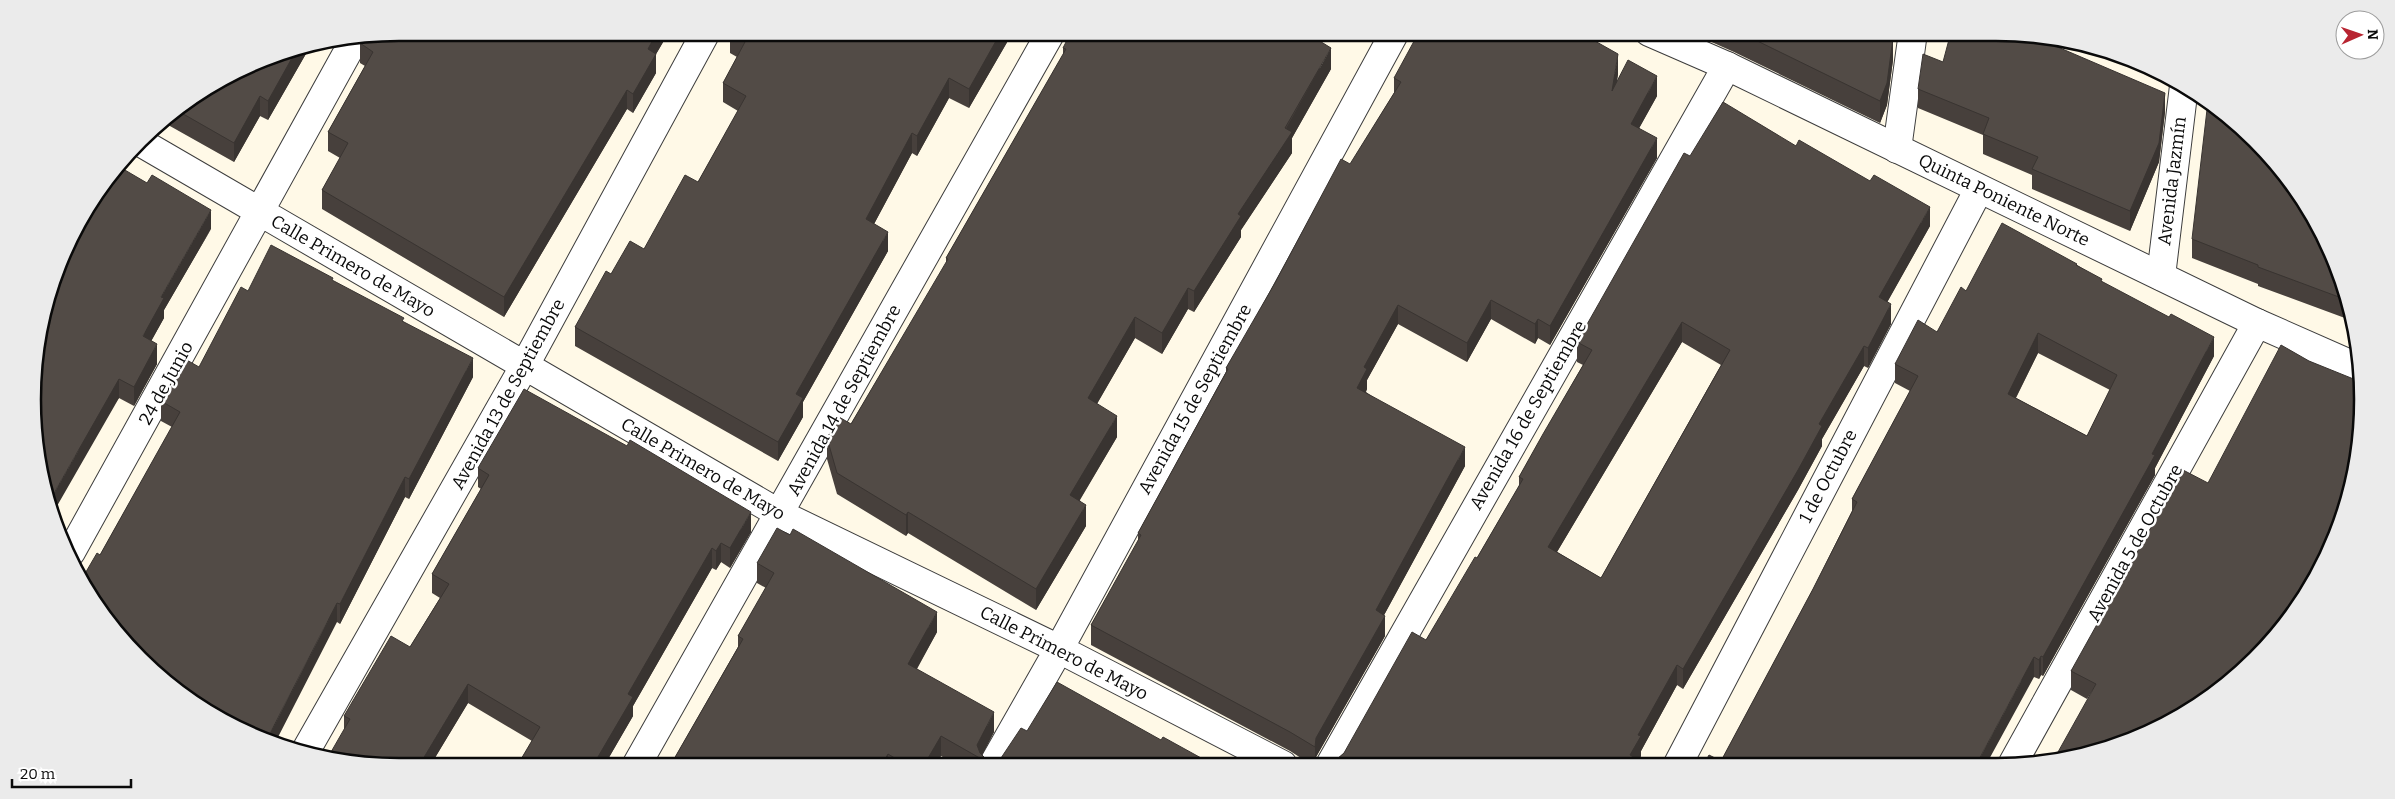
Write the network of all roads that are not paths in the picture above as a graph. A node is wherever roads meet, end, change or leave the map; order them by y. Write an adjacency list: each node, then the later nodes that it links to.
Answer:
1 (701, 41): 15 (street, Avenida 13 de Septiembre)
2 (1046, 41): 17 (street, Avenida 14 de Septiembre)
3 (1390, 41): 19 (street, Avenida 15 de Septiembre)
4 (1669, 41): 7 (street, Quinta Poniente Norte)
5 (1912, 41): 10 (street)
6 (352, 44): 12 (street, 24 de Junio)
7 (1727, 66): 10 (street, Quinta Poniente Norte); 25 (street, Avenida 16 de Septiembre)
8 (2183, 94): 13 (street, Avenida Jazmín)
9 (146, 146): 12 (street, Calle Primero de Mayo)
10 (1897, 149): 11 (street, Quinta Poniente Norte)
11 (1979, 189): 13 (street, Quinta Poniente Norte); 26 (street, 1 de Octubre)
12 (260, 213): 15 (street, Calle Primero de Mayo); 18 (street, 24 de Junio)
13 (2161, 276): 14 (street, Quinta Poniente Norte)
14 (2258, 323): 16 (street, Quinta Poniente Norte); 21 (street, Avenida 5 de Octubre)
15 (525, 365): 17 (street, Calle Primero de Mayo); 20 (street, Avenida 13 de Septiembre)
16 (2352, 365)
17 (780, 514): 19 (street, Calle Primero de Mayo); 22 (street, Avenida 14 de Septiembre)
18 (74, 548)
19 (1058, 649): 23 (street, Avenida 15 de Septiembre); 24 (street, Calle Primero de Mayo)
20 (308, 746)
21 (2016, 757)
22 (641, 758)
23 (997, 758)
24 (1269, 758)
25 (1334, 758)
26 (1681, 758)

